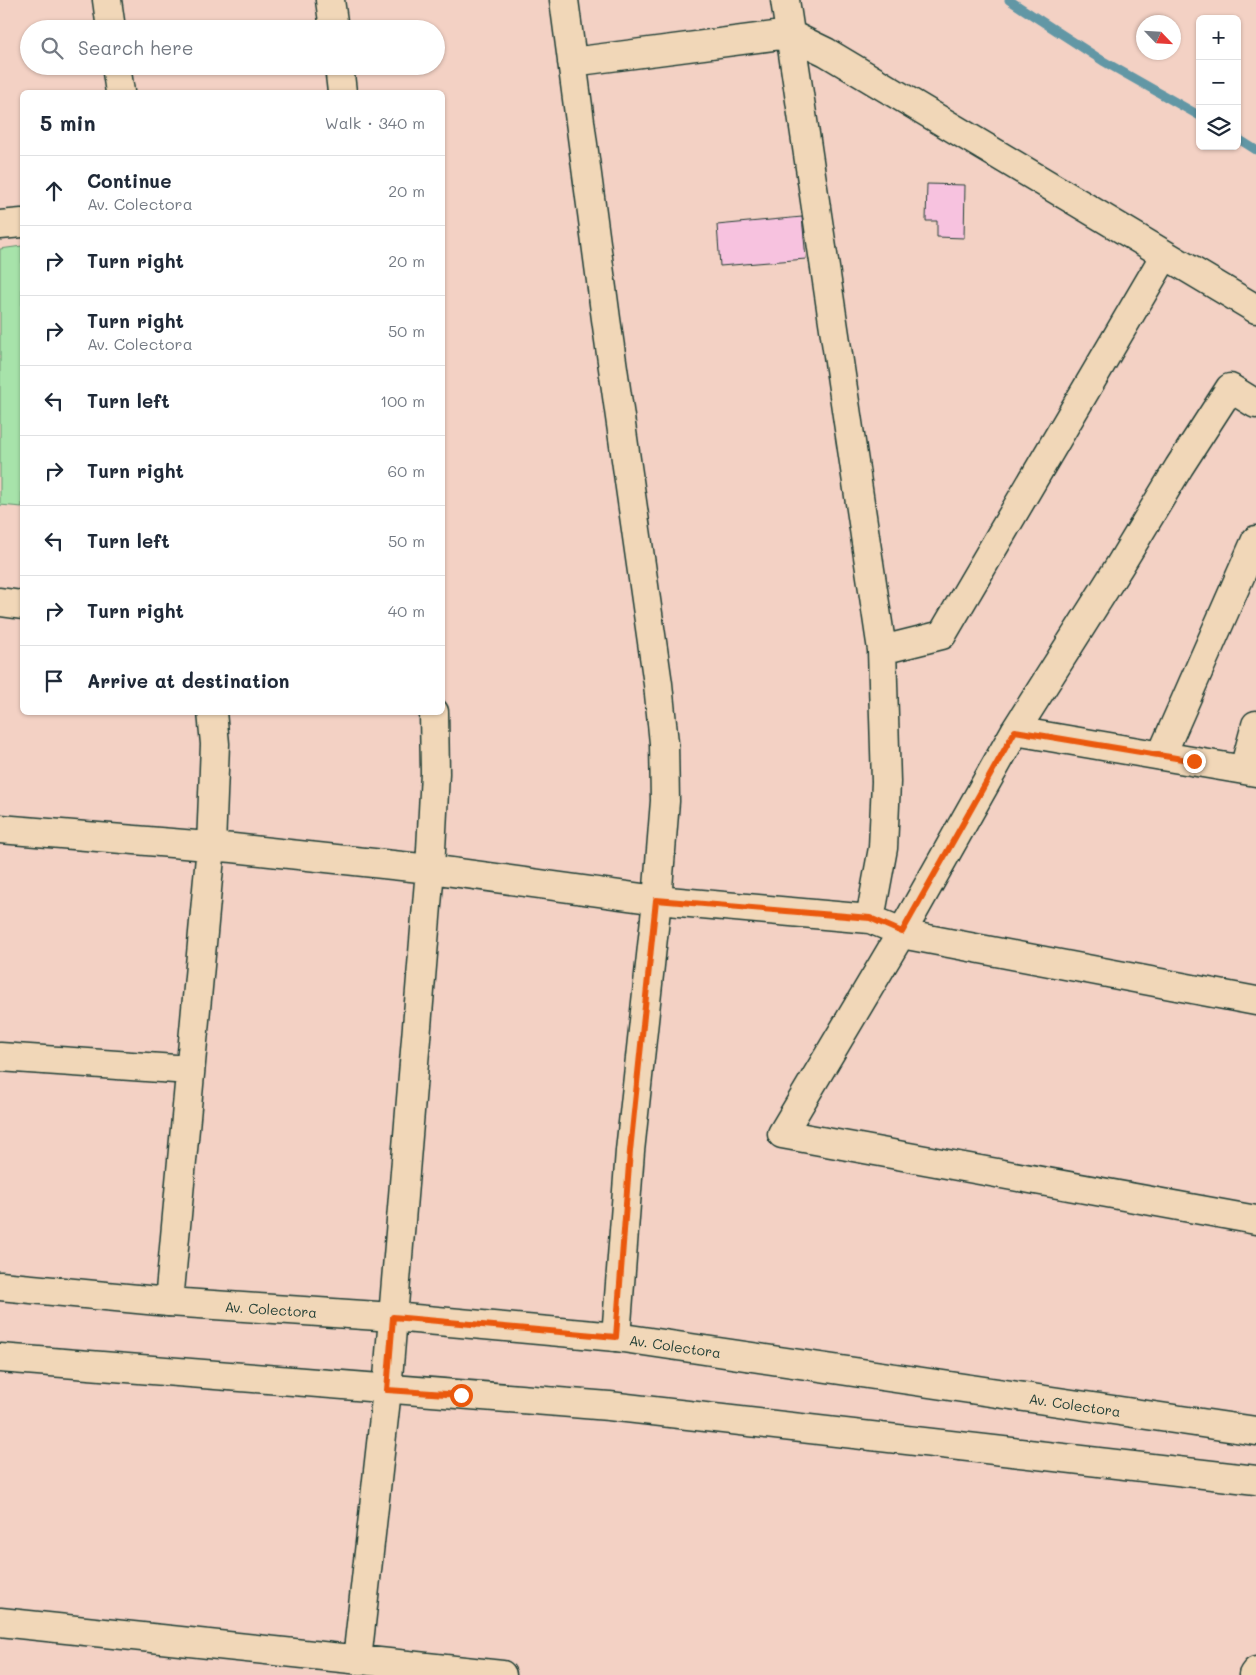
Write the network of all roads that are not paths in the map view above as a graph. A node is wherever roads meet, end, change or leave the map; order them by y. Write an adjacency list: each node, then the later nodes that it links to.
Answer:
1 (107, 0): 5 (street)
2 (330, 0): 6 (street)
3 (564, 0): 8 (street)
4 (785, 0): 7 (street)
5 (110, 20)
6 (333, 20)
7 (789, 34): 8 (street); 15 (street); 21 (street)
8 (572, 62): 31 (street)
9 (117, 75): 11 (street)
10 (340, 75): 12 (street)
11 (120, 90)
12 (342, 90)
13 (20, 223): 14 (street)
14 (0, 225)
15 (1165, 256): 16 (street); 21 (street)
16 (1256, 310)
17 (1256, 404): 25 (street)
18 (1256, 540): 26 (street)
19 (0, 602): 20 (street)
20 (20, 605)
21 (882, 650): 32 (street)
22 (212, 715): 29 (street)
23 (434, 715): 30 (street)
24 (1256, 725): 27 (street)
25 (1015, 731): 26 (street); 33 (street)
26 (1161, 756): 27 (street)
27 (1250, 770)
28 (0, 829): 29 (street)
29 (211, 846): 30 (street); 36 (street)
30 (430, 869): 31 (street); 40 (street)
31 (656, 900): 32 (street); 41 (street)
32 (870, 918): 33 (street)
33 (902, 932): 34 (street); 37 (street)
34 (1256, 1000)
35 (0, 1057): 36 (street)
36 (190, 1070): 39 (street)
37 (1256, 1220)
38 (0, 1286): 39 (street, Av. Colectora)
39 (169, 1302): 40 (street, Av. Colectora)
40 (393, 1317): 41 (street, Av. Colectora); 43 (street)
41 (616, 1337): 44 (street, Av. Colectora)
42 (0, 1358): 43 (street)
43 (387, 1390): 45 (street); 47 (street)
44 (1256, 1431)
45 (1256, 1480)
46 (0, 1622): 47 (street)
47 (356, 1660): 49 (street)
48 (1256, 1671): 50 (street)
49 (502, 1675)
50 (1253, 1675)

